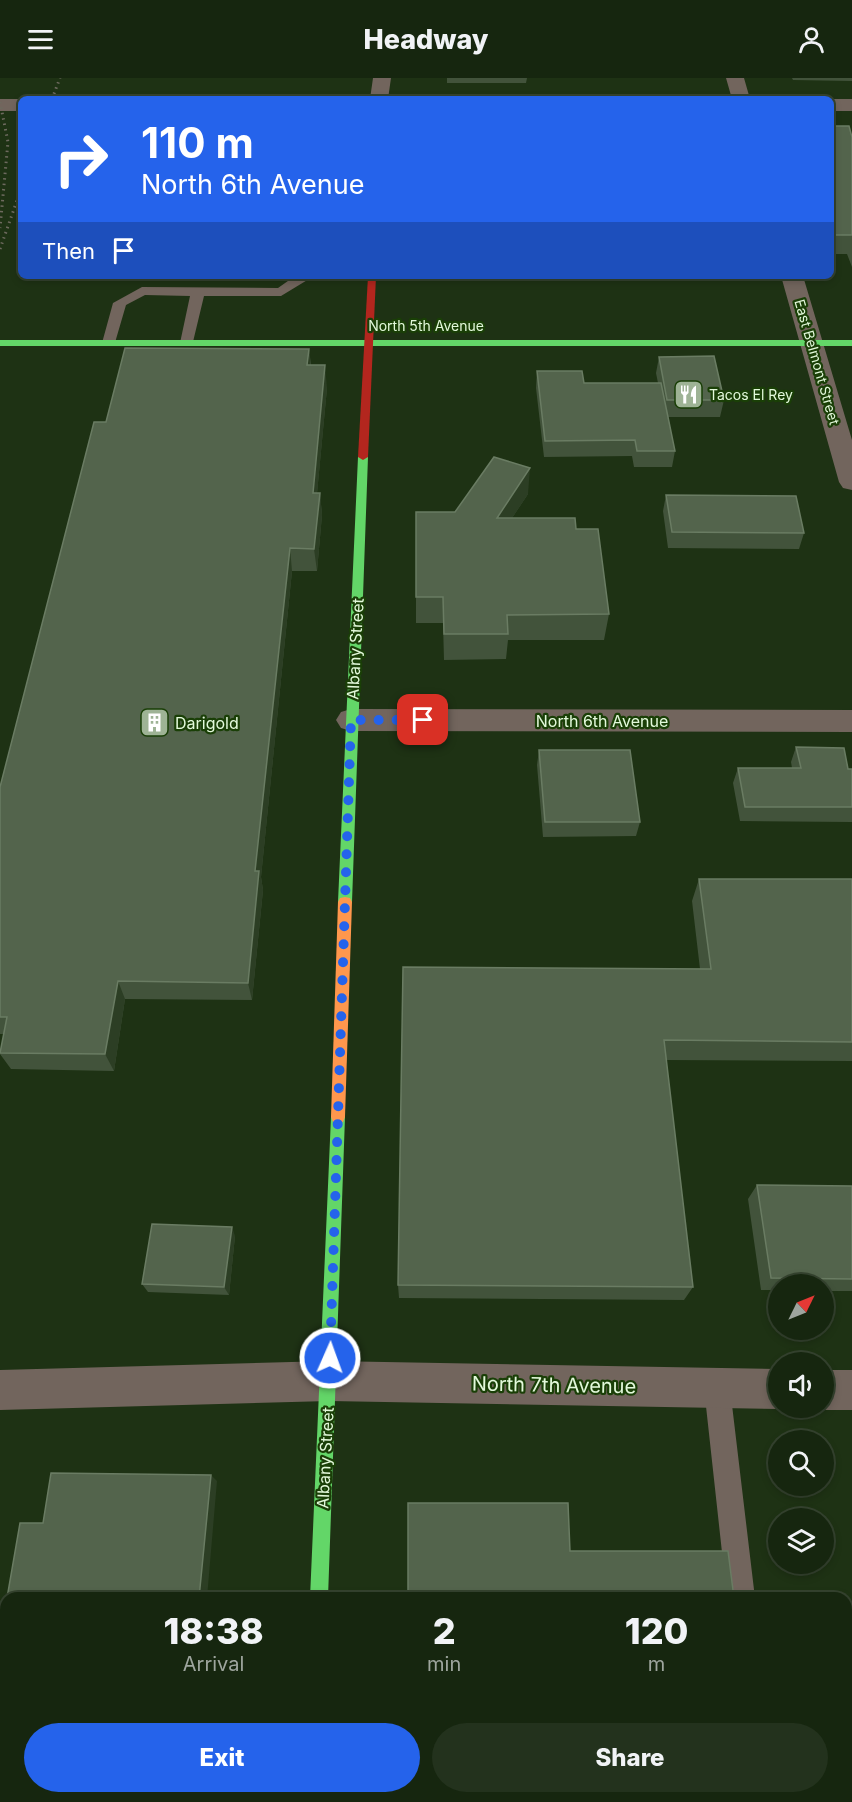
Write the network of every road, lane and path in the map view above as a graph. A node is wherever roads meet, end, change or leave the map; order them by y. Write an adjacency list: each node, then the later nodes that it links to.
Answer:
1 (382, 78): 3 (street)
2 (735, 78): 4 (street)
3 (379, 96)
4 (740, 96)
5 (0, 105): 6 (street)
6 (18, 105)
7 (834, 105): 8 (street)
8 (852, 105)
9 (300, 279): 12 (lane)
10 (372, 279): 16 (street, Albany Street)
11 (793, 279): 17 (street, East Belmont Street)
12 (198, 292): 14 (lane); 15 (lane)
13 (0, 343): 14 (street, North 5th Avenue)
14 (109, 343): 15 (street, North 5th Avenue)
15 (187, 343): 16 (street, North 5th Avenue)
16 (369, 343): 17 (street, North 5th Avenue); 20 (street, Albany Street)
17 (811, 343): 18 (street, North 5th Avenue); 19 (street, East Belmont Street)
18 (852, 343)
19 (852, 482)
20 (351, 720): 21 (street, North 6th Avenue); 22 (street, Albany Street)
21 (852, 721)
22 (329, 1381): 23 (street, North 7th Avenue); 25 (street, North 7th Avenue); 28 (street, Albany Street)
23 (717, 1388): 24 (street, North 7th Avenue); 29 (lane)
24 (768, 1389)
25 (0, 1390)
26 (834, 1390): 27 (street)
27 (852, 1390)
28 (319, 1592)
29 (740, 1592)

